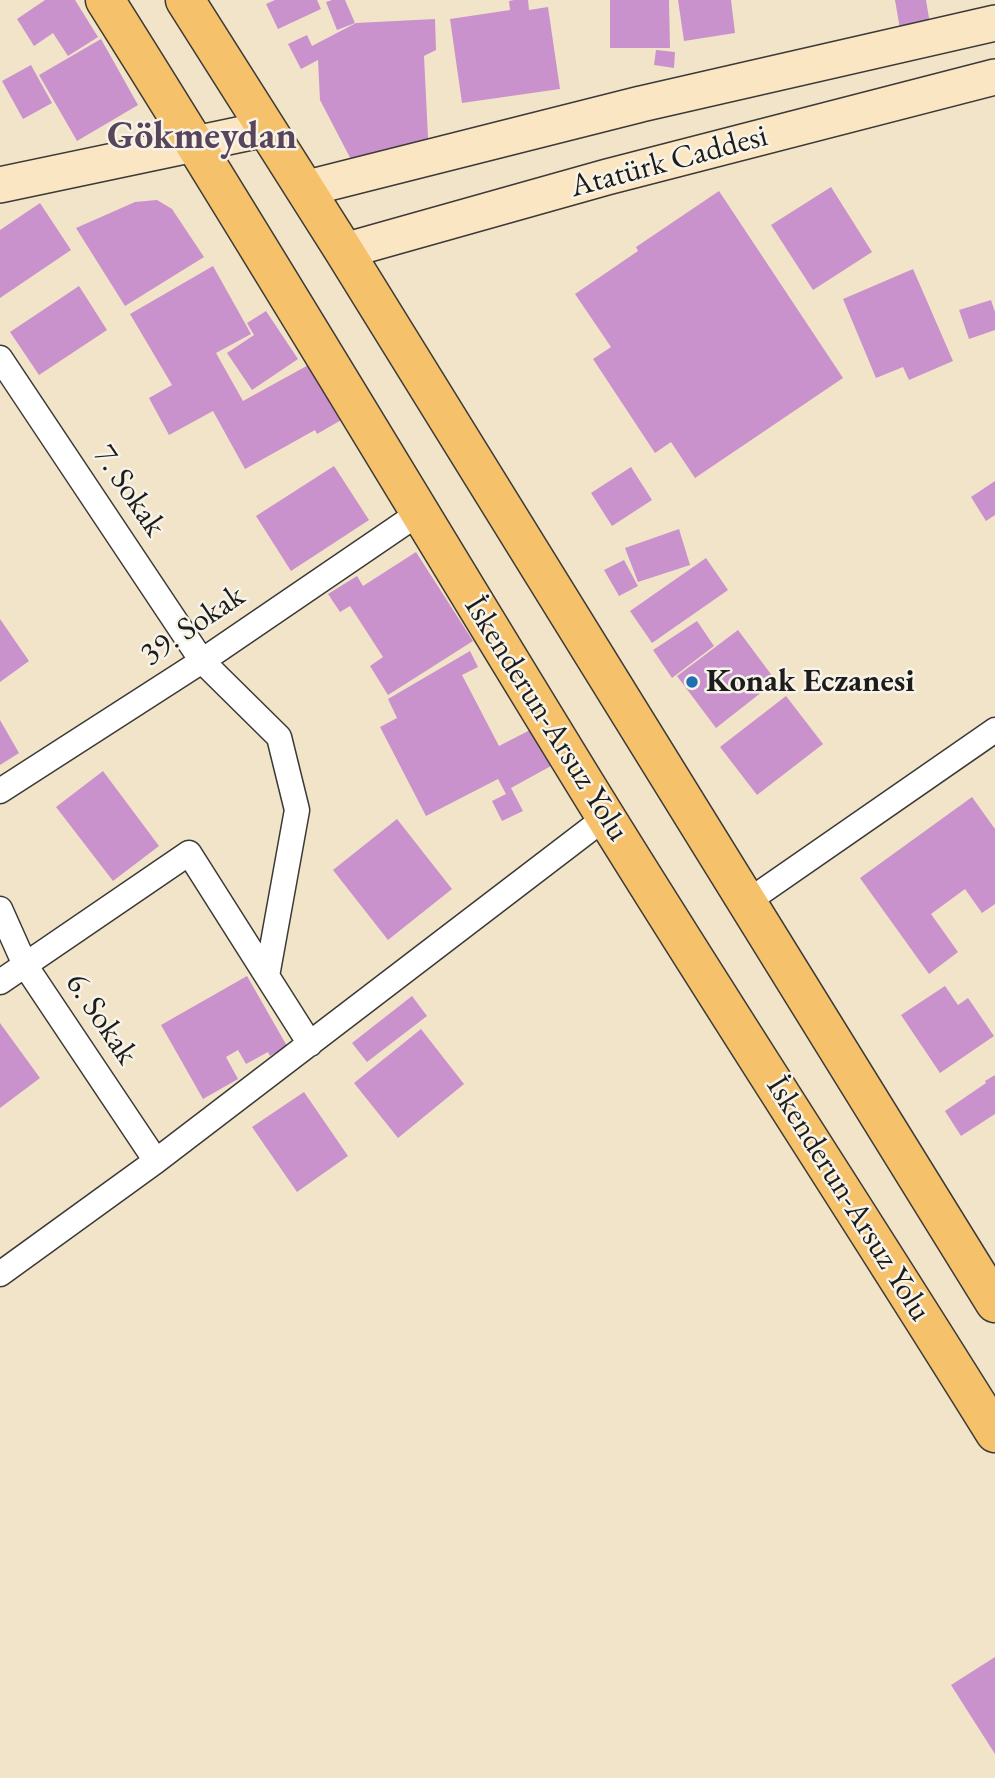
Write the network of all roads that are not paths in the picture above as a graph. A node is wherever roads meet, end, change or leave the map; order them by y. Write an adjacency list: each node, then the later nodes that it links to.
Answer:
1 (105, 0): 6 (main road, İskenderun-Arsuz Yolu)
2 (184, 0): 5 (main road)
3 (995, 23): 8 (street)
4 (995, 77): 9 (street, Atatürk Caddesi)
5 (266, 129): 6 (street); 8 (main road)
6 (195, 143): 7 (street); 11 (main road, İskenderun-Arsuz Yolu)
7 (0, 185)
8 (304, 189): 9 (main road)
9 (344, 251): 16 (main road)
10 (0, 359): 12 (street, 7. Sokak)
11 (419, 513): 12 (street, 39. Sokak); 15 (main road, İskenderun-Arsuz Yolu)
12 (202, 661): 14 (street, 39. Sokak); 19 (street, 7. Sokak)
13 (995, 730): 16 (street)
14 (0, 791)
15 (606, 817): 21 (street); 25 (main road, İskenderun-Arsuz Yolu)
16 (747, 902): 24 (main road)
17 (0, 909): 18 (street, 6. Sokak)
18 (25, 965): 19 (street); 20 (street); 22 (street, 6. Sokak)
19 (267, 976): 21 (street)
20 (0, 982)
21 (310, 1044): 22 (street)
22 (156, 1161): 23 (street)
23 (0, 1274)
24 (995, 1303)
25 (995, 1433)

